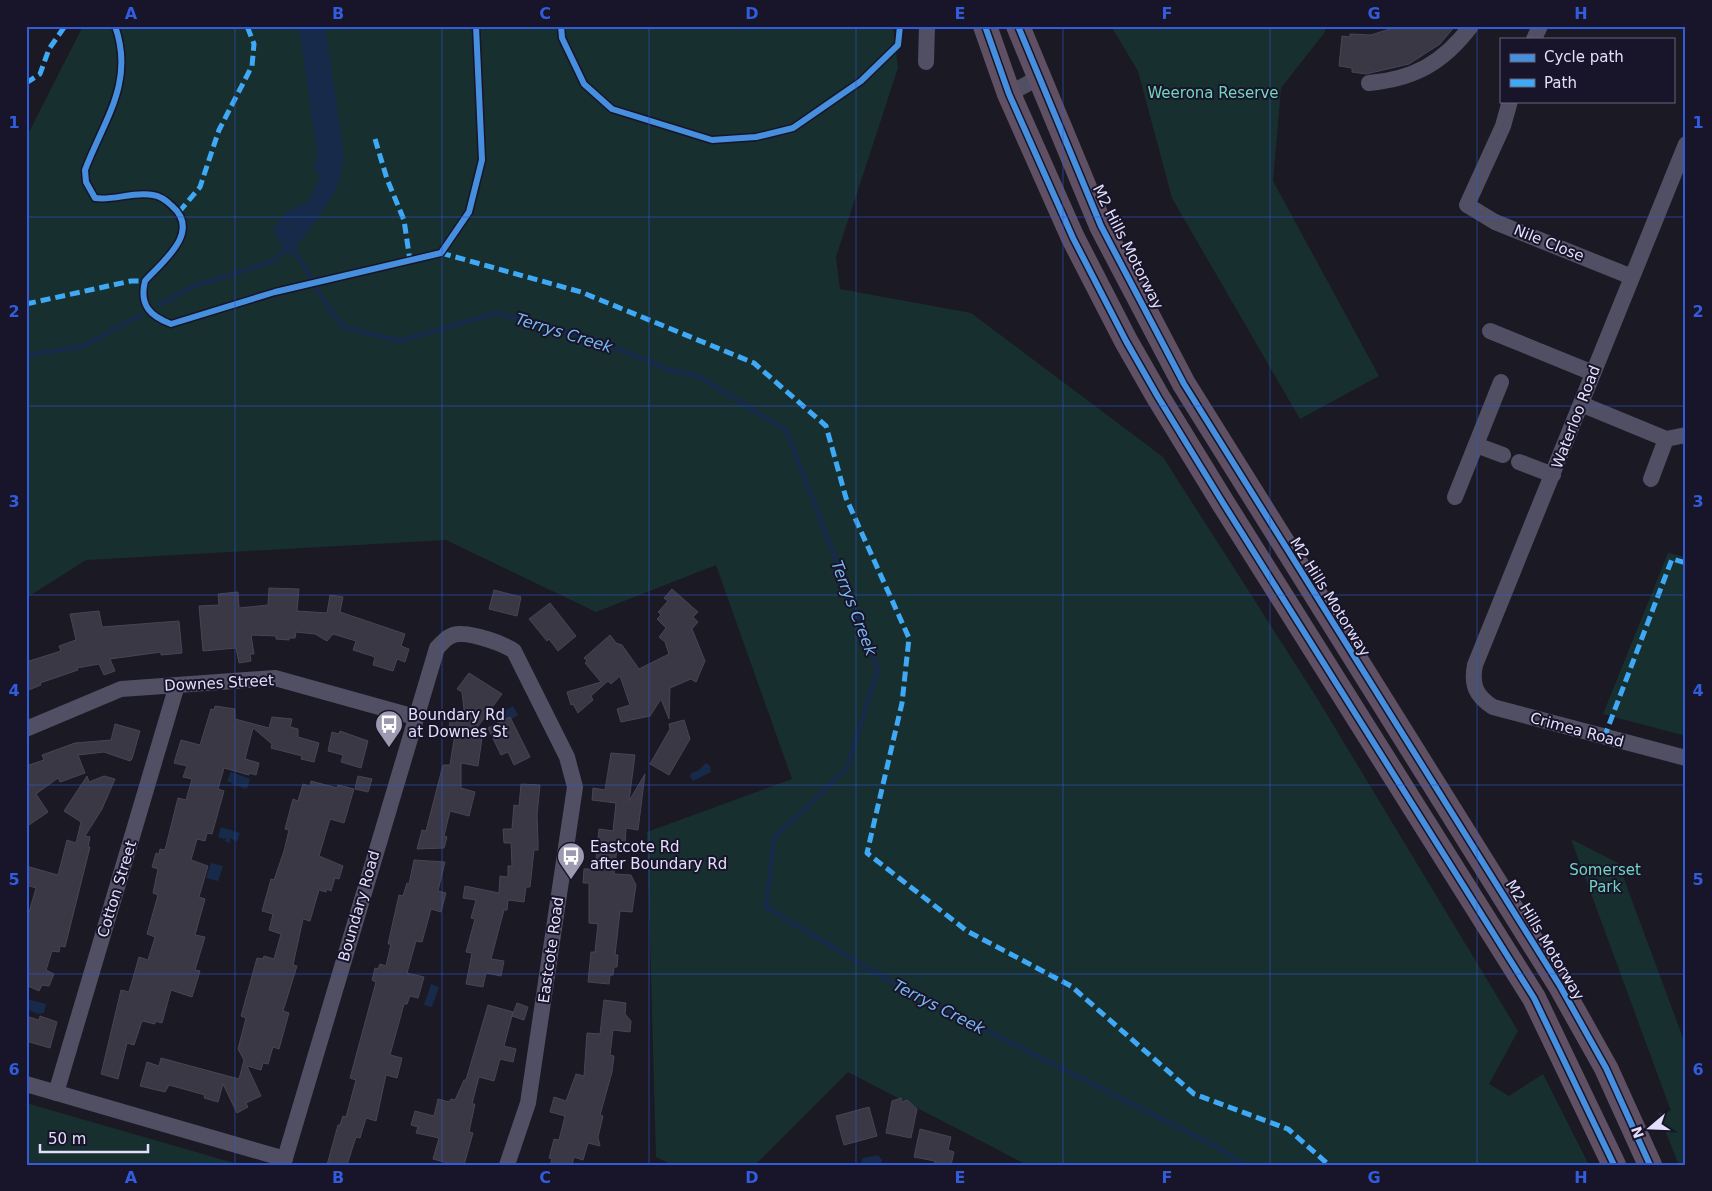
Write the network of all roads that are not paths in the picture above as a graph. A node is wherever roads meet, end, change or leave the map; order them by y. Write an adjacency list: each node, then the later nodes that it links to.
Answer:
1 (927, 26): 7 (street)
2 (985, 26): 10 (highway)
3 (1018, 26): 8 (highway, M2 Hills Motorway)
4 (1471, 26): 9 (street)
5 (1540, 26): 6 (street)
6 (1534, 38)
7 (926, 62)
8 (1038, 78): 10 (street); 37 (highway, M2 Hills Motorway)
9 (1369, 83)
10 (1010, 94): 36 (highway)
11 (1510, 102): 13 (street, Nile Close)
12 (1686, 144): 13 (street, Waterloo Road)
13 (1632, 277): 15 (street, Waterloo Road)
14 (1490, 331): 15 (street)
15 (1593, 373): 17 (street, Waterloo Road)
16 (1501, 382): 20 (street)
17 (1581, 404): 19 (street); 23 (street, Waterloo Road)
18 (1686, 435): 19 (street)
19 (1666, 439): 24 (street)
20 (1476, 445): 21 (street); 25 (street)
21 (1503, 456)
22 (1519, 462): 23 (street)
23 (1553, 474): 28 (street, Waterloo Road)
24 (1651, 479)
25 (1455, 497)
26 (437, 648): 29 (street, Boundary Road); 35 (street, Eastcote Road)
27 (177, 685): 29 (street, Downes Street); 30 (street, Downes Street); 33 (street, Cotton Street)
28 (1475, 690): 31 (street, Crimea Road)
29 (416, 717): 34 (street, Boundary Road)
30 (26, 729)
31 (1686, 758)
32 (26, 1084): 33 (street)
33 (56, 1093): 34 (street)
34 (284, 1162)
35 (507, 1165)
36 (1614, 1165)
37 (1650, 1165)

